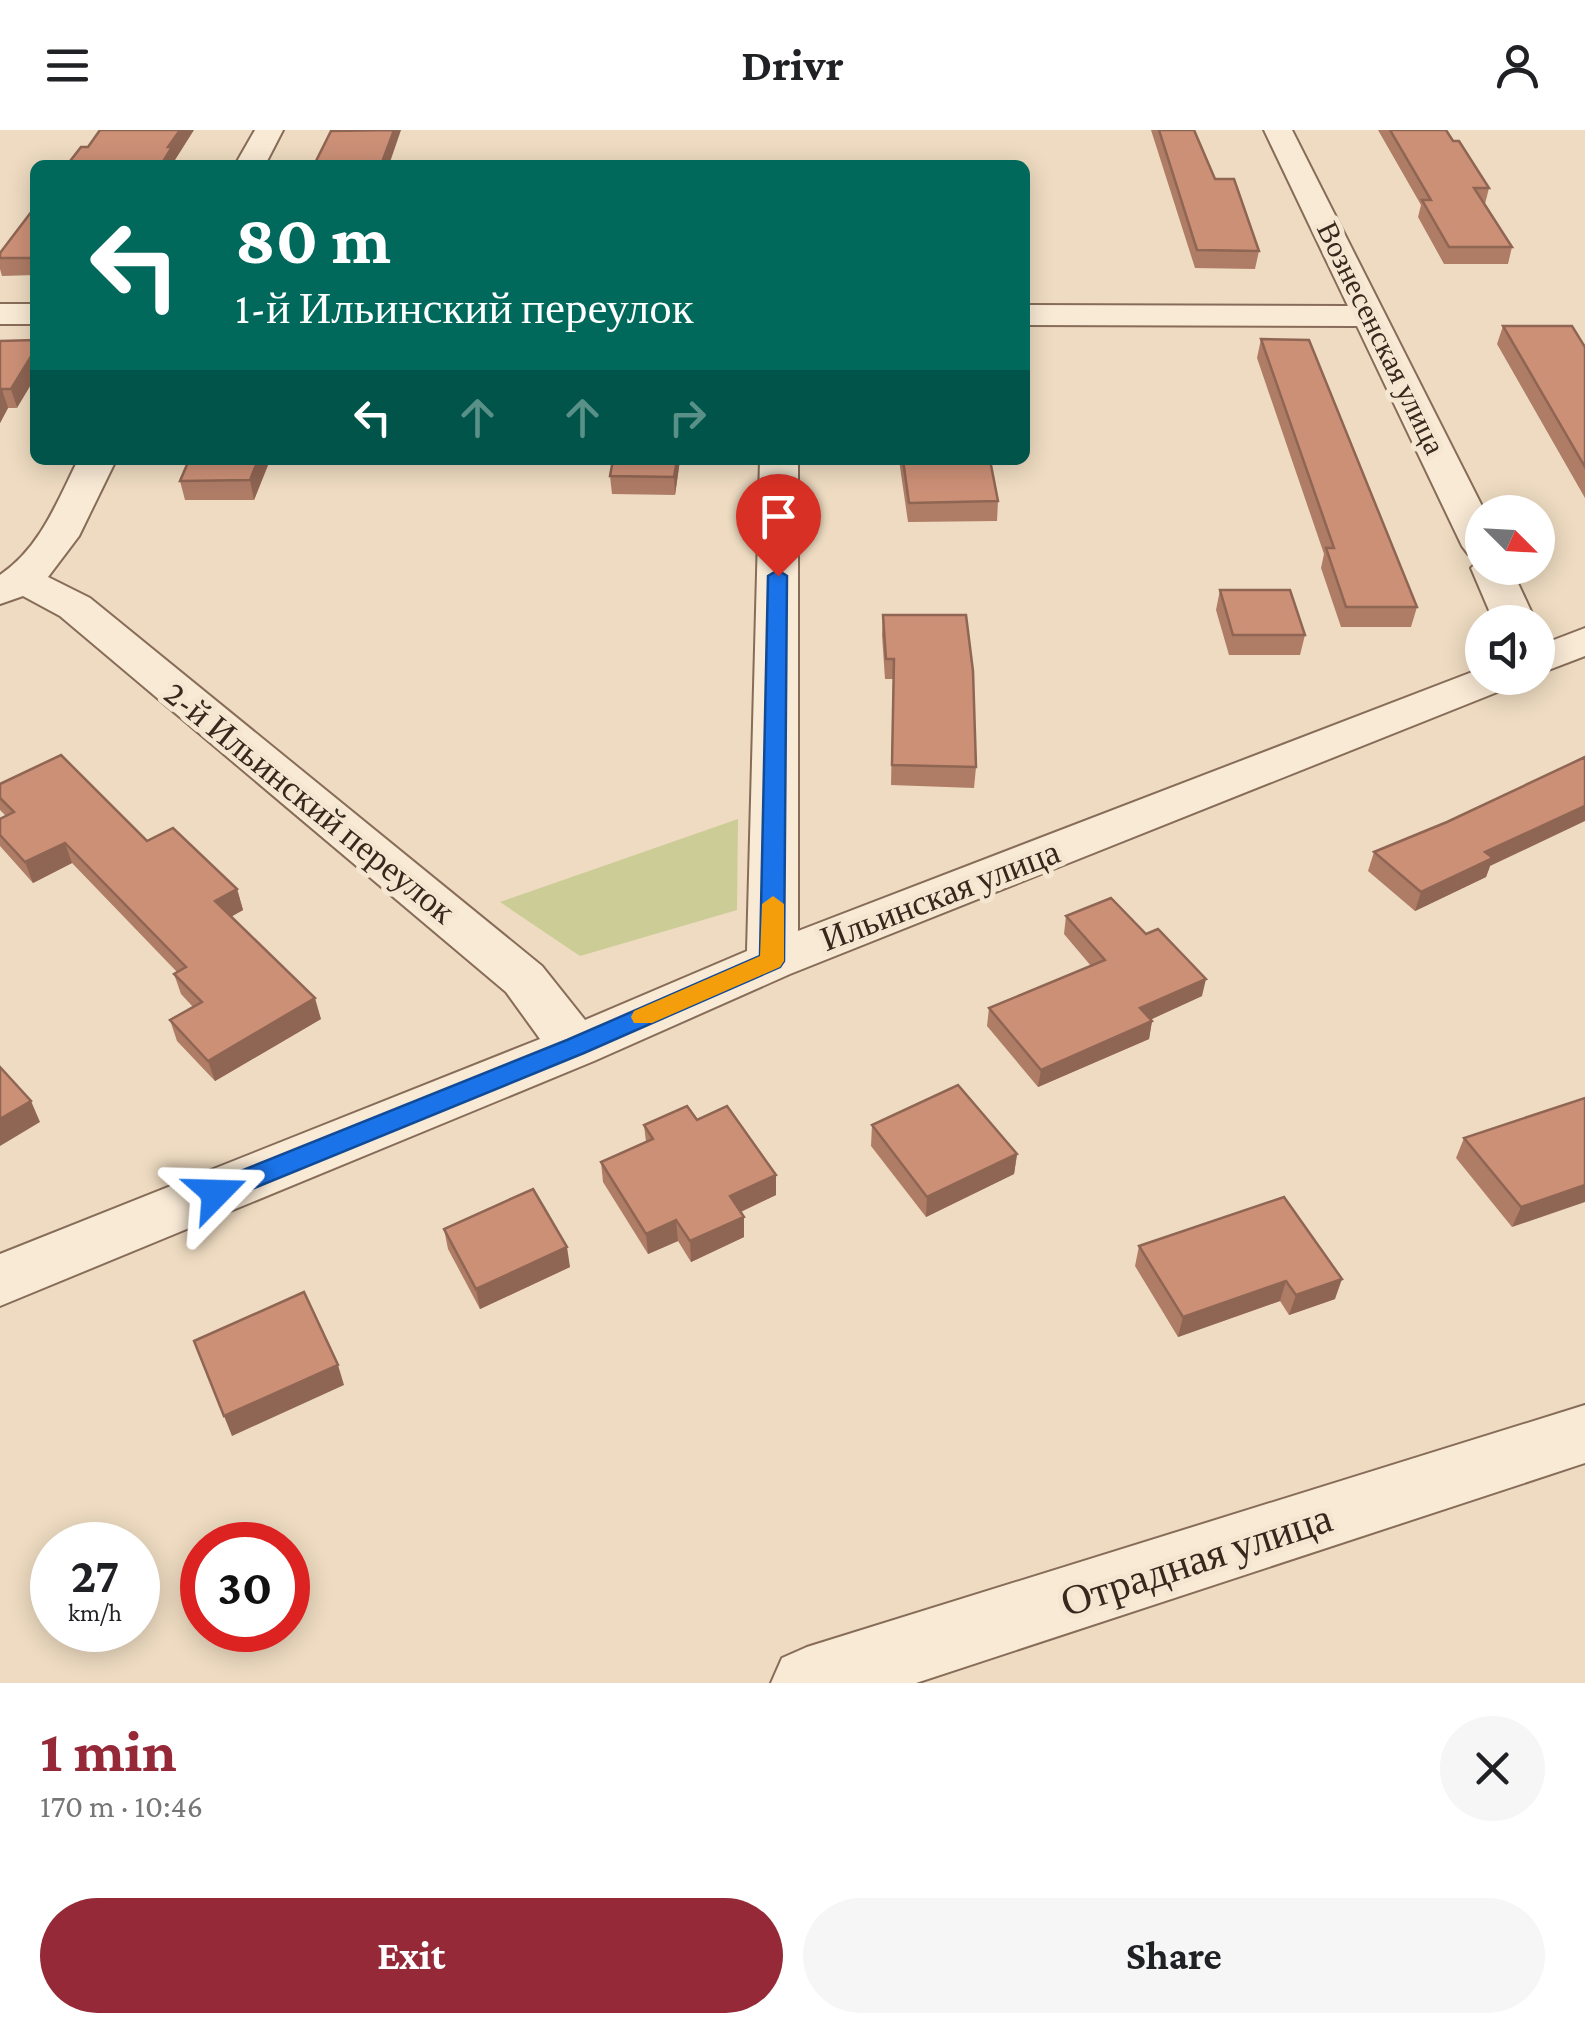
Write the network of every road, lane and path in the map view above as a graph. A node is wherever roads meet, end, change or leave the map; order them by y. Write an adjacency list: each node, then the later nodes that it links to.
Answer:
1 (268, 130): 3 (street)
2 (1278, 130): 7 (street, Вознесенская улица)
3 (253, 160)
4 (0, 314): 5 (street)
5 (30, 314)
6 (1030, 316): 7 (street)
7 (1370, 316): 10 (street, Вознесенская улица)
8 (94, 465): 11 (street)
9 (779, 465): 15 (street)
10 (1465, 511)
11 (12, 587): 16 (street, 2-й Ильинский переулок)
12 (1585, 642): 13 (street)
13 (1555, 654)
14 (1465, 690): 15 (street, Ильинская улица)
15 (772, 961): 16 (street, Ильинская улица)
16 (575, 1046): 17 (street, Ильинская улица)
17 (0, 1280)
18 (1585, 1434): 19 (street, Отрадная улица)
19 (808, 1683)

